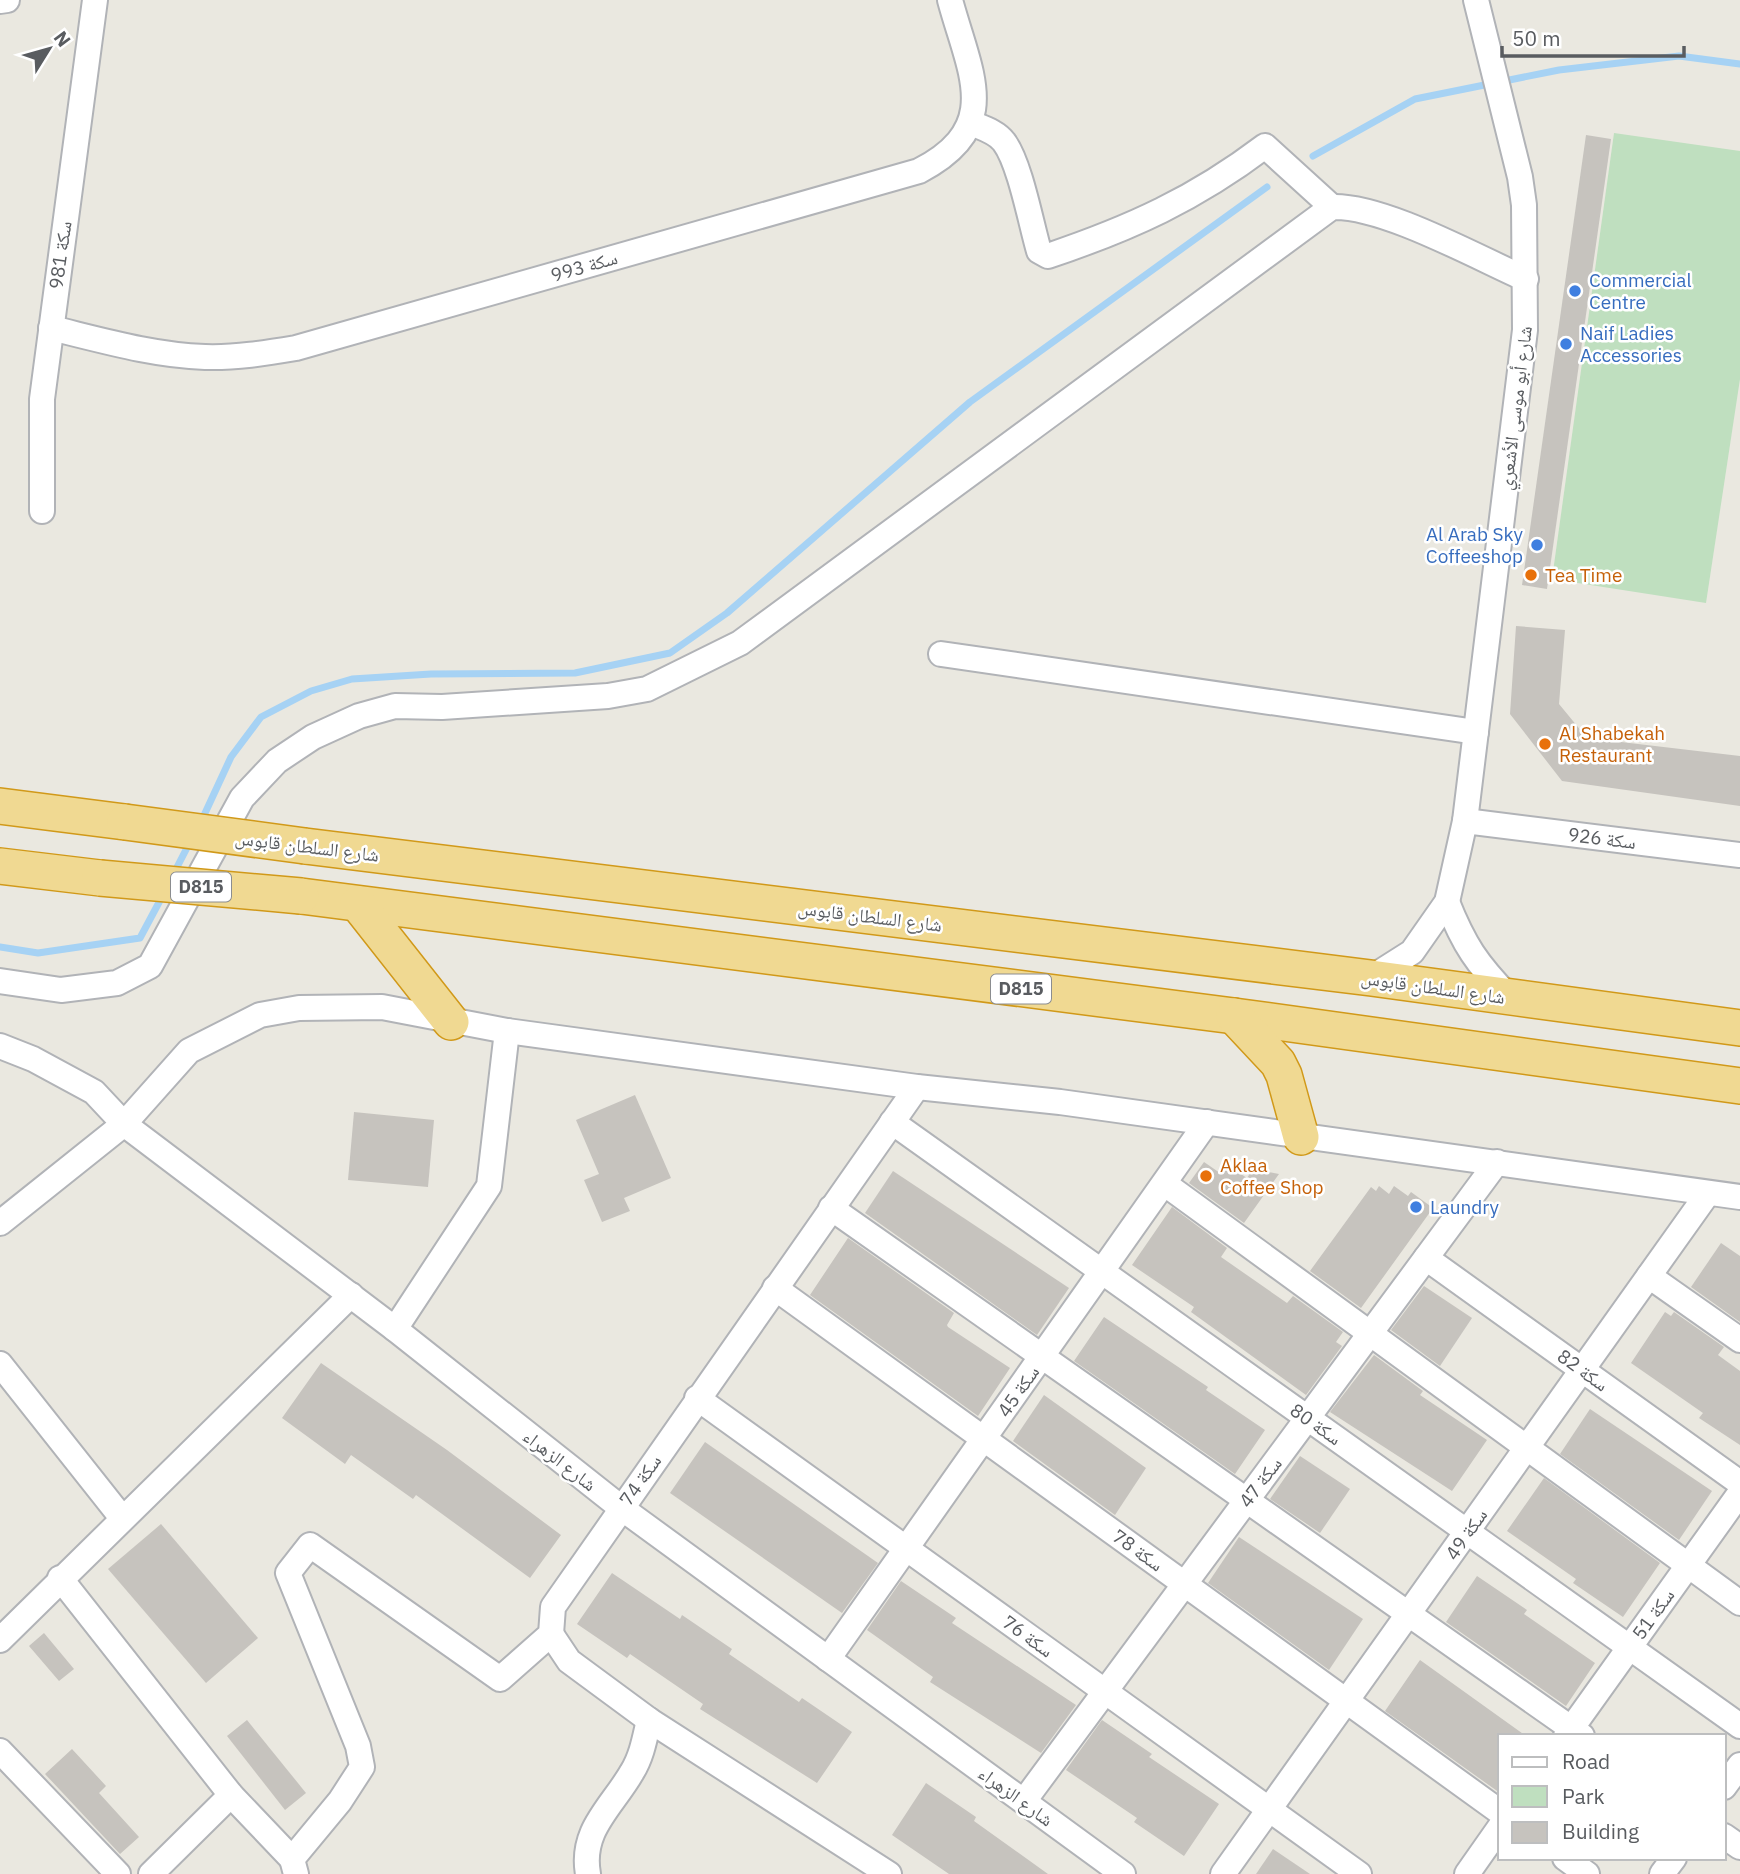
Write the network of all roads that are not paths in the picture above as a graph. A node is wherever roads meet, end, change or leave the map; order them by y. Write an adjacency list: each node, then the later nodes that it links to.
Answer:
1 (7, 0): 4 (street)
2 (95, 0): 9 (street, سكة 981)
3 (950, 0): 6 (street)
4 (0, 1)
5 (1480, 11): 8 (street, شارع أبو موسى الأشعري)
6 (971, 123): 7 (street); 9 (street, سكة 993)
7 (1332, 208): 8 (street); 20 (street)
8 (1526, 279): 12 (street, شارع أبو موسى الأشعري)
9 (51, 328): 10 (street, سكة 981)
10 (42, 511)
11 (941, 654): 12 (street)
12 (1476, 732): 14 (street, شارع أبو موسى الأشعري)
13 (0, 806): 19 (highway, شارع السلطان قابوس, bridge)
14 (1465, 821): 15 (street, سكة 926); 17 (street, شارع أبو موسى الأشعري)
15 (1740, 855)
16 (0, 866): 18 (highway, D815, bridge)
17 (1447, 902): 19 (street, شارع أبو موسى الأشعري); 21 (street)
18 (358, 904): 22 (highway, D815); 23 (highway)
19 (1371, 978): 21 (highway, شارع السلطان قابوس)
20 (0, 981)
21 (1509, 997): 24 (highway, شارع السلطان قابوس)
22 (1234, 1016): 27 (highway, D815); 32 (highway)
23 (450, 1022): 25 (street); 31 (street)
24 (1740, 1028)
25 (507, 1031): 28 (street); 44 (street)
26 (0, 1046): 31 (street, شارع الزهراء)
27 (1740, 1086)
28 (917, 1087): 29 (street, سكة 74); 30 (street)
29 (892, 1122): 37 (street, سكة 74); 40 (street, سكة 80)
30 (1208, 1122): 32 (street); 34 (street, سكة 45)
31 (124, 1124): 38 (street); 43 (street, شارع الزهراء)
32 (1301, 1137): 33 (street)
33 (1497, 1162): 35 (street); 39 (street, سكة 47)
34 (1164, 1184): 40 (street, سكة 45); 45 (street)
35 (1708, 1194): 36 (street); 41 (street, سكة 49)
36 (1740, 1197)
37 (831, 1208): 42 (street, سكة 74); 47 (street)
38 (0, 1223)
39 (1426, 1258): 45 (street, سكة 47); 49 (street, سكة 82)
40 (1102, 1272): 47 (street, سكة 45); 51 (street, سكة 80)
41 (1649, 1276): 46 (street); 49 (street, سكة 49)
42 (775, 1288): 50 (street, سكة 74); 52 (street, سكة 78)
43 (351, 1295): 44 (street, شارع الزهراء); 58 (street)
44 (395, 1329): 57 (street, شارع الزهراء)
45 (1370, 1334): 51 (street, سكة 47); 53 (street)
46 (1740, 1340)
47 (1042, 1356): 52 (street, سكة 45); 56 (street)
48 (0, 1364): 58 (street)
49 (1583, 1370): 53 (street, سكة 49); 54 (street, سكة 82)
50 (698, 1398): 57 (street, سكة 74); 60 (street, سكة 76)
51 (1308, 1418): 56 (street, سكة 47); 59 (street, سكة 80)
52 (984, 1438): 60 (street, سكة 45); 63 (street, سكة 78)
53 (1527, 1448): 59 (street, سكة 49); 61 (street)
54 (1740, 1483)
55 (1740, 1493): 61 (street, سكة 51)
56 (1246, 1500): 63 (street, سكة 47); 65 (street)
57 (620, 1507): 66 (street, سكة 74); 69 (street, شارع الزهراء)
58 (122, 1518): 62 (street)
59 (1467, 1532): 65 (street, سكة 49); 68 (street, سكة 80)
60 (906, 1548): 69 (street, سكة 45); 70 (street, سكة 76)
61 (1688, 1565): 64 (street); 68 (street, سكة 51)
62 (60, 1578): 67 (street); 78 (street)
63 (1185, 1584): 70 (street, سكة 47); 71 (street, سكة 78)
64 (1740, 1603)
65 (1408, 1614): 71 (street, سكة 49); 74 (street)
66 (551, 1634): 72 (street); 84 (street)
67 (0, 1640)
68 (1630, 1647): 73 (street, سكة 80); 74 (street, سكة 51)
69 (828, 1659): 79 (street, شارع الزهراء)
70 (1105, 1692): 79 (street, سكة 47); 80 (street, سكة 76)
71 (1347, 1701): 80 (street, سكة 49); 81 (street, سكة 78)
72 (649, 1720): 87 (street); 88 (street)
73 (1740, 1726)
74 (1573, 1733)
75 (0, 1751): 85 (street)
76 (1740, 1765): 77 (street)
77 (1726, 1784)
78 (231, 1795): 84 (street); 86 (street)
79 (1024, 1801): 89 (street, شارع الزهراء)
80 (1269, 1810): 90 (street, سكة 49); 91 (street, سكة 76)
81 (1498, 1811)
82 (1498, 1830): 92 (street)
83 (1568, 1860): 93 (street)
84 (294, 1866)
85 (118, 1874)
86 (150, 1874)
87 (588, 1874)
88 (889, 1874)
89 (1123, 1874)
90 (1223, 1874)
91 (1359, 1874)
92 (1467, 1874)
93 (1587, 1874)

